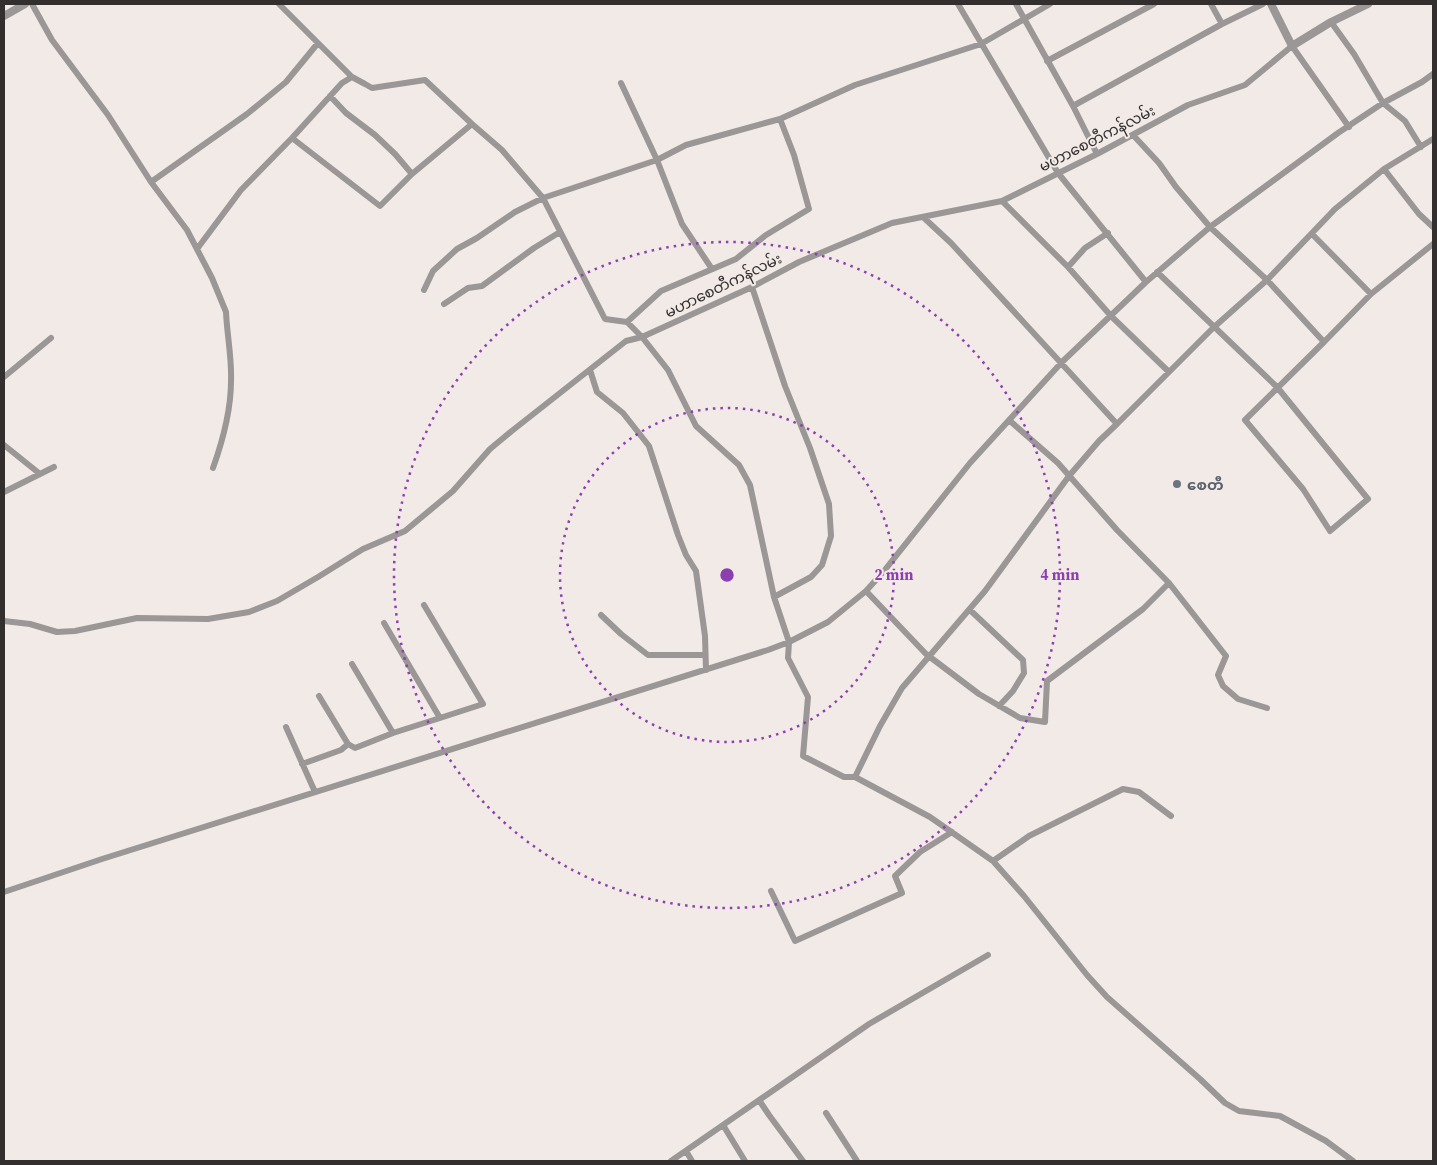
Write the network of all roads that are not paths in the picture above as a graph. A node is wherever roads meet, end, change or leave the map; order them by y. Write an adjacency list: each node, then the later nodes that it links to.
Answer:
1 (25, 4): 12 (street)
2 (32, 4): 38 (street)
3 (279, 4): 16 (street)
4 (958, 4): 17 (street)
5 (1016, 4): 13 (street)
6 (1050, 4): 13 (street)
7 (1154, 4): 19 (street)
8 (1211, 4): 15 (street)
9 (1263, 4): 15 (street)
10 (1271, 4): 18 (street)
11 (1368, 4): 14 (street)
12 (4, 16)
13 (1024, 19): 17 (street); 19 (street)
14 (1331, 22): 18 (street); 24 (street)
15 (1222, 24): 25 (street)
16 (318, 43): 21 (street); 38 (street)
17 (981, 44): 26 (street); 36 (street)
18 (1292, 46): 28 (street); 29 (street, မဟာစေတီကန်လမ်း)
19 (1047, 61): 25 (street)
20 (1433, 74): 24 (street)
21 (352, 76): 23 (street); 27 (street)
22 (621, 83): 34 (street)
23 (330, 96): 30 (street); 37 (street)
24 (1383, 103): 28 (street); 32 (street)
25 (1073, 106): 33 (street)
26 (780, 119): 34 (street); 50 (street)
27 (472, 124): 37 (street); 39 (street)
28 (1349, 127): 42 (street)
29 (1133, 134): 33 (street, မဟာစေတီကန်လမ်း); 42 (street)
30 (292, 138): 37 (street); 48 (street)
31 (1433, 139): 32 (street)
32 (1421, 147): 35 (street)
33 (1097, 154): 36 (street, မဟာစေတီကန်လမ်း)
34 (657, 160): 39 (street); 50 (street)
35 (1384, 169): 43 (street); 46 (street)
36 (1058, 173): 40 (street, မဟာစေတီကန်လမ်း); 45 (street)
37 (412, 174)
38 (151, 182): 48 (street)
39 (543, 198): 44 (street); 55 (street)
40 (1002, 200): 41 (street, မဟာစေတီကန်လမ်း); 49 (street)
41 (923, 217): 54 (street, မဟာစေတီကန်လမ်း); 64 (street)
42 (1210, 227): 51 (street); 52 (street)
43 (1433, 227)
44 (560, 232): 57 (street); 59 (street)
45 (1108, 233): 49 (street); 53 (street)
46 (1312, 234): 52 (street); 56 (street)
47 (1433, 244): 56 (street)
48 (197, 249): 73 (street)
49 (1068, 267): 58 (street)
50 (712, 269): 59 (street)
51 (1157, 272): 53 (street); 60 (street)
52 (1267, 280): 60 (street); 63 (street)
53 (1146, 282): 58 (street)
54 (752, 287): 61 (street, မဟာစေတီကန်လမ်း); 79 (street)
55 (424, 290)
56 (1371, 294): 63 (street)
57 (444, 304)
58 (1111, 316): 64 (street); 66 (street)
59 (627, 322): 61 (street)
60 (1213, 328): 66 (street); 68 (street)
61 (642, 337): 65 (street, မဟာစေတီကန်လမ်း); 79 (street)
62 (51, 338): 67 (street)
63 (1324, 342): 68 (street)
64 (1062, 362): 69 (street); 70 (street)
65 (590, 370): 83 (street, မဟာစေတီကန်လမ်း); 86 (street)
66 (1169, 372): 70 (street)
67 (4, 377)
68 (1277, 387): 68 (street)
69 (1009, 420): 75 (street); 78 (street)
70 (1117, 424): 75 (street)
71 (4, 445): 74 (street)
72 (54, 467): 74 (street)
73 (213, 468)
74 (40, 474): 76 (street)
75 (1069, 476): 77 (street); 81 (street)
76 (4, 492)
77 (1169, 583): 91 (street); 92 (street)
78 (866, 591): 85 (street); 87 (street)
79 (774, 597): 85 (street)
80 (424, 605): 93 (street)
81 (970, 610): 87 (street); 91 (street)
82 (601, 615): 86 (street)
83 (4, 621)
84 (384, 623): 93 (street)
85 (789, 642): 89 (street); 98 (street)
86 (705, 655): 89 (street)
87 (930, 655): 91 (street); 98 (street)
88 (352, 664): 95 (street)
89 (706, 670): 99 (street)
90 (319, 696): 96 (street)
91 (999, 706)
92 (1267, 708)
93 (440, 718): 95 (street)
94 (286, 727): 97 (street)
95 (393, 733): 96 (street)
96 (348, 744): 97 (street)
97 (302, 764): 99 (street)
98 (855, 777): 101 (street)
99 (315, 792): 104 (street)
100 (1171, 816): 102 (street)
101 (952, 832): 102 (street); 103 (street)
102 (993, 861): 115 (street)
103 (771, 891)
104 (4, 892)
105 (988, 955): 106 (street)
106 (759, 1100): 108 (street); 113 (street)
107 (826, 1113): 114 (street)
108 (723, 1125): 109 (street); 112 (street)
109 (686, 1150): 110 (street); 111 (street)
110 (671, 1161)
111 (692, 1161)
112 (745, 1161)
113 (803, 1161)
114 (857, 1161)
115 (1353, 1161)

